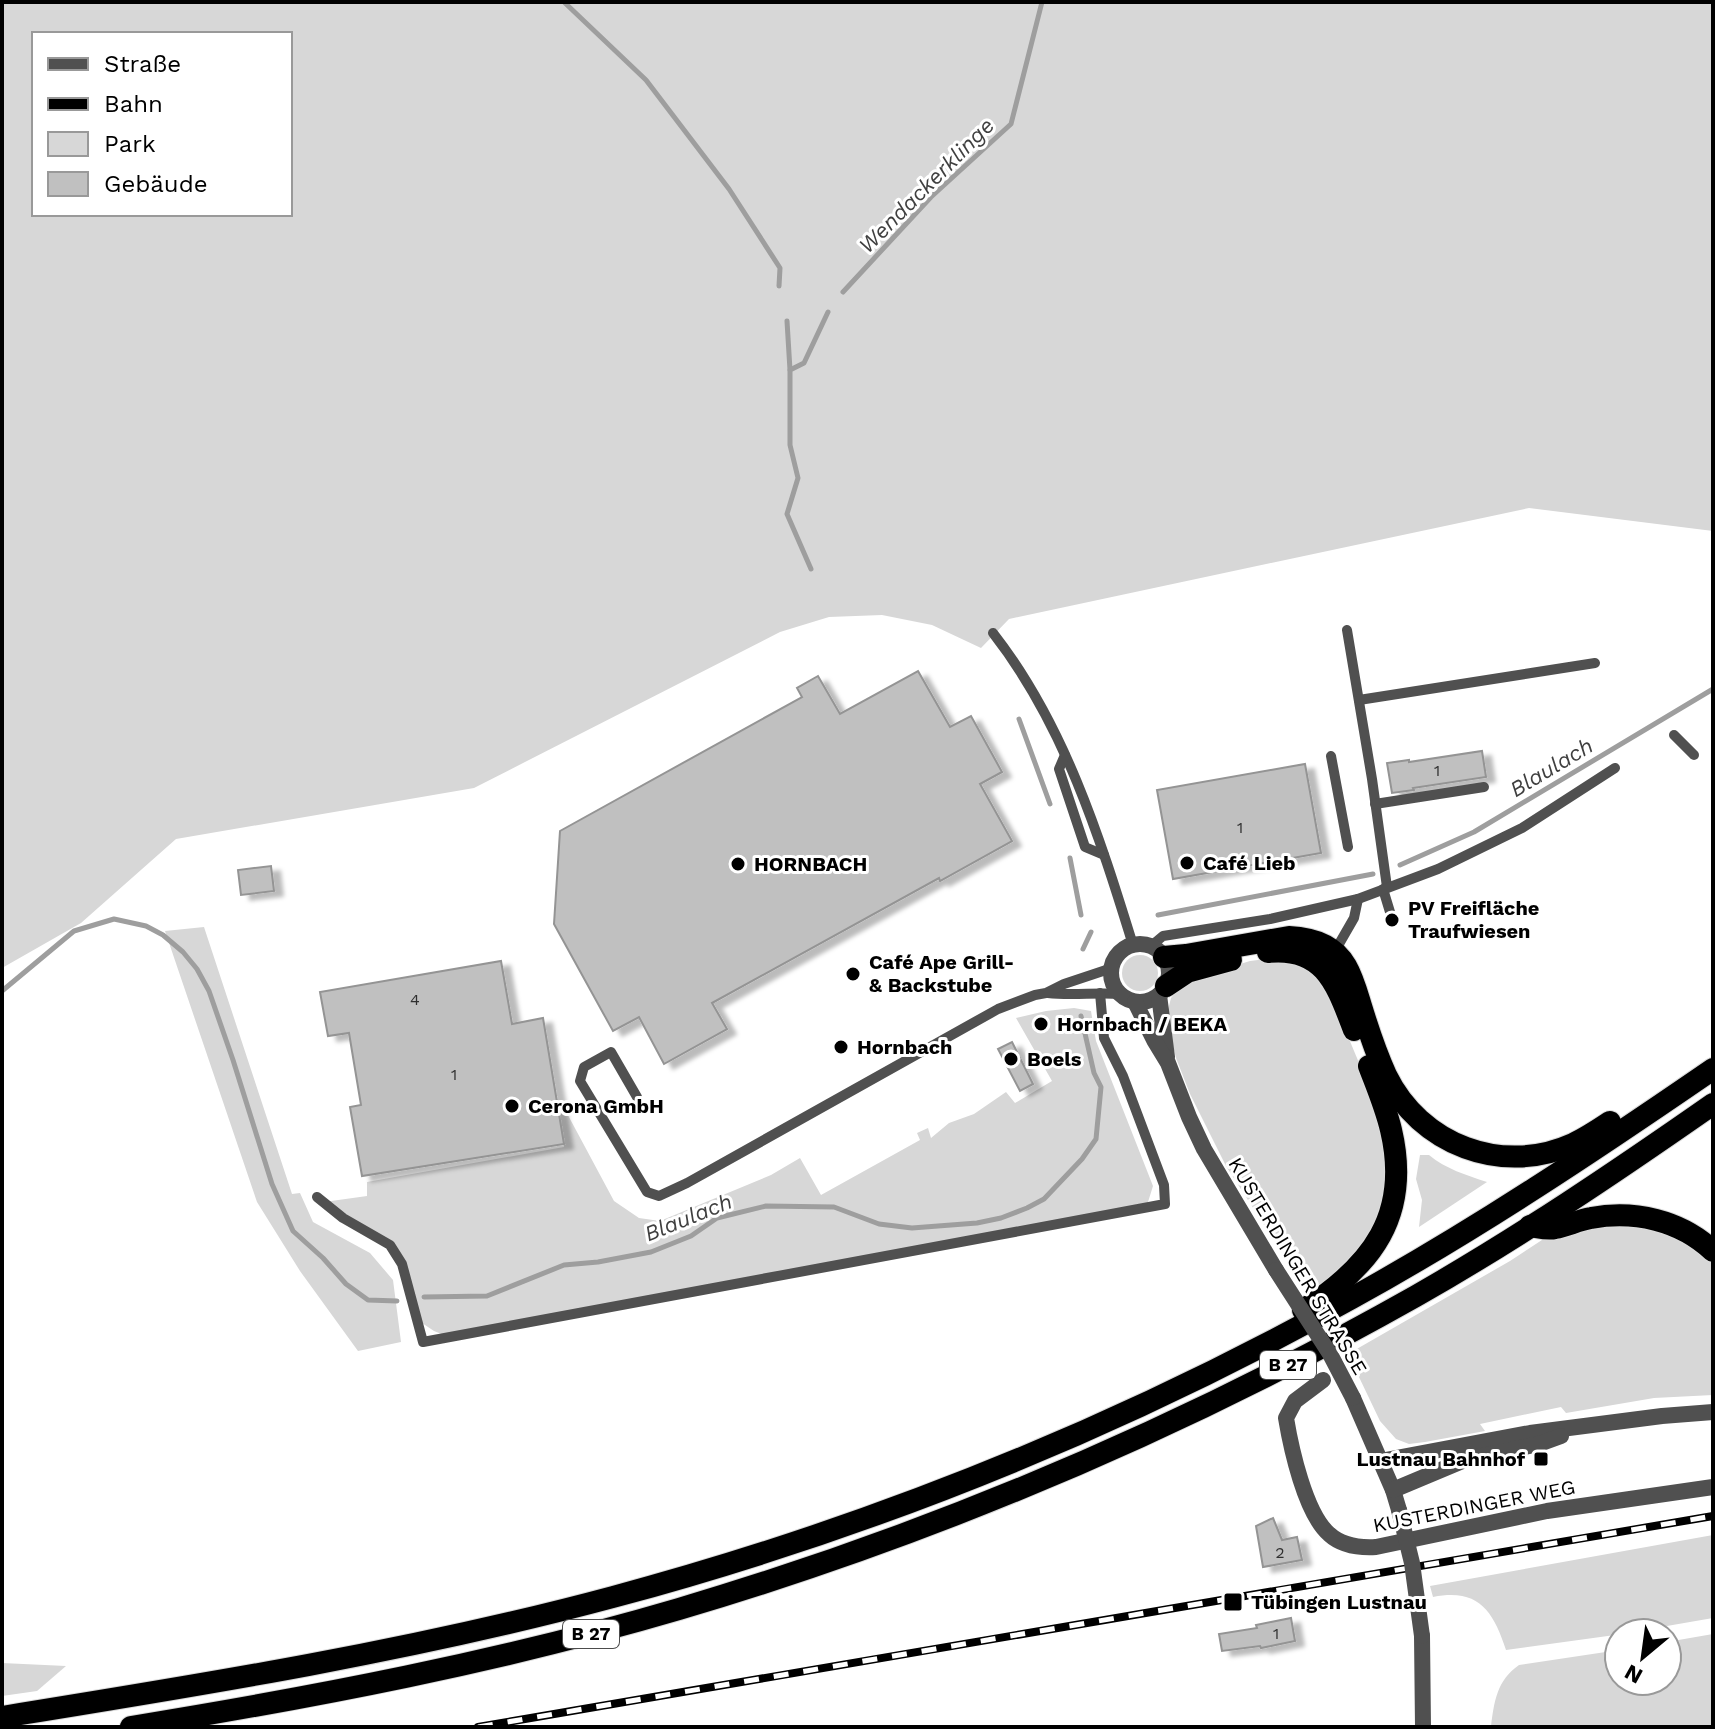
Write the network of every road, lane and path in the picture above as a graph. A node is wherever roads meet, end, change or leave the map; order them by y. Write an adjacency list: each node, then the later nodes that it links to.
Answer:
1 (1347, 630): 4 (lane)
2 (993, 633): 17 (lane)
3 (1595, 663): 4 (lane)
4 (1359, 700): 10 (lane)
5 (1674, 735): 6 (lane)
6 (1694, 755)
7 (1331, 756): 11 (lane)
8 (1615, 768): 12 (lane)
9 (1484, 787): 10 (lane)
10 (1375, 804): 12 (lane)
11 (1348, 847)
12 (1385, 884): 13 (lane); 14 (lane)
13 (1358, 899): 15 (lane); 18 (lane)
14 (1390, 912)
15 (1270, 919): 16 (lane); 19 (lane)
16 (1260, 942): 18 (highway); 19 (highway)
17 (1133, 945): 19 (street); 20 (street)
18 (1335, 951): 27 (highway)
19 (1158, 952): 21 (street)
20 (1112, 968): 22 (lane); 24 (street)
21 (1163, 991): 24 (street); 25 (street, KUSTERDINGER STRASSE); 33 (highway)
22 (1046, 993): 23 (lane); 28 (lane)
23 (1100, 993): 24 (lane); 30 (lane)
24 (1128, 998): 25 (street, KUSTERDINGER STRASSE)
25 (1168, 1063): 37 (street, KUSTERDINGER STRASSE, bridge)
26 (1713, 1069): 27 (highway, B 27)
27 (1693, 1082): 33 (highway, B 27)
28 (637, 1097)
29 (1713, 1104): 31 (highway, B 27)
30 (317, 1197)
31 (1530, 1226): 32 (highway); 41 (highway, B 27)
32 (1713, 1251)
33 (1272, 1341): 40 (highway, B 27)
34 (1323, 1380): 38 (street, KUSTERDINGER WEG)
35 (1713, 1412): 36 (street)
36 (1584, 1426): 37 (street); 39 (street)
37 (1380, 1461): 39 (street, KUSTERDINGER STRASSE)
38 (1713, 1487)
39 (1393, 1490): 42 (street, KUSTERDINGER STRASSE, bridge)
40 (2, 1717)
41 (131, 1727)
42 (1423, 1727)

